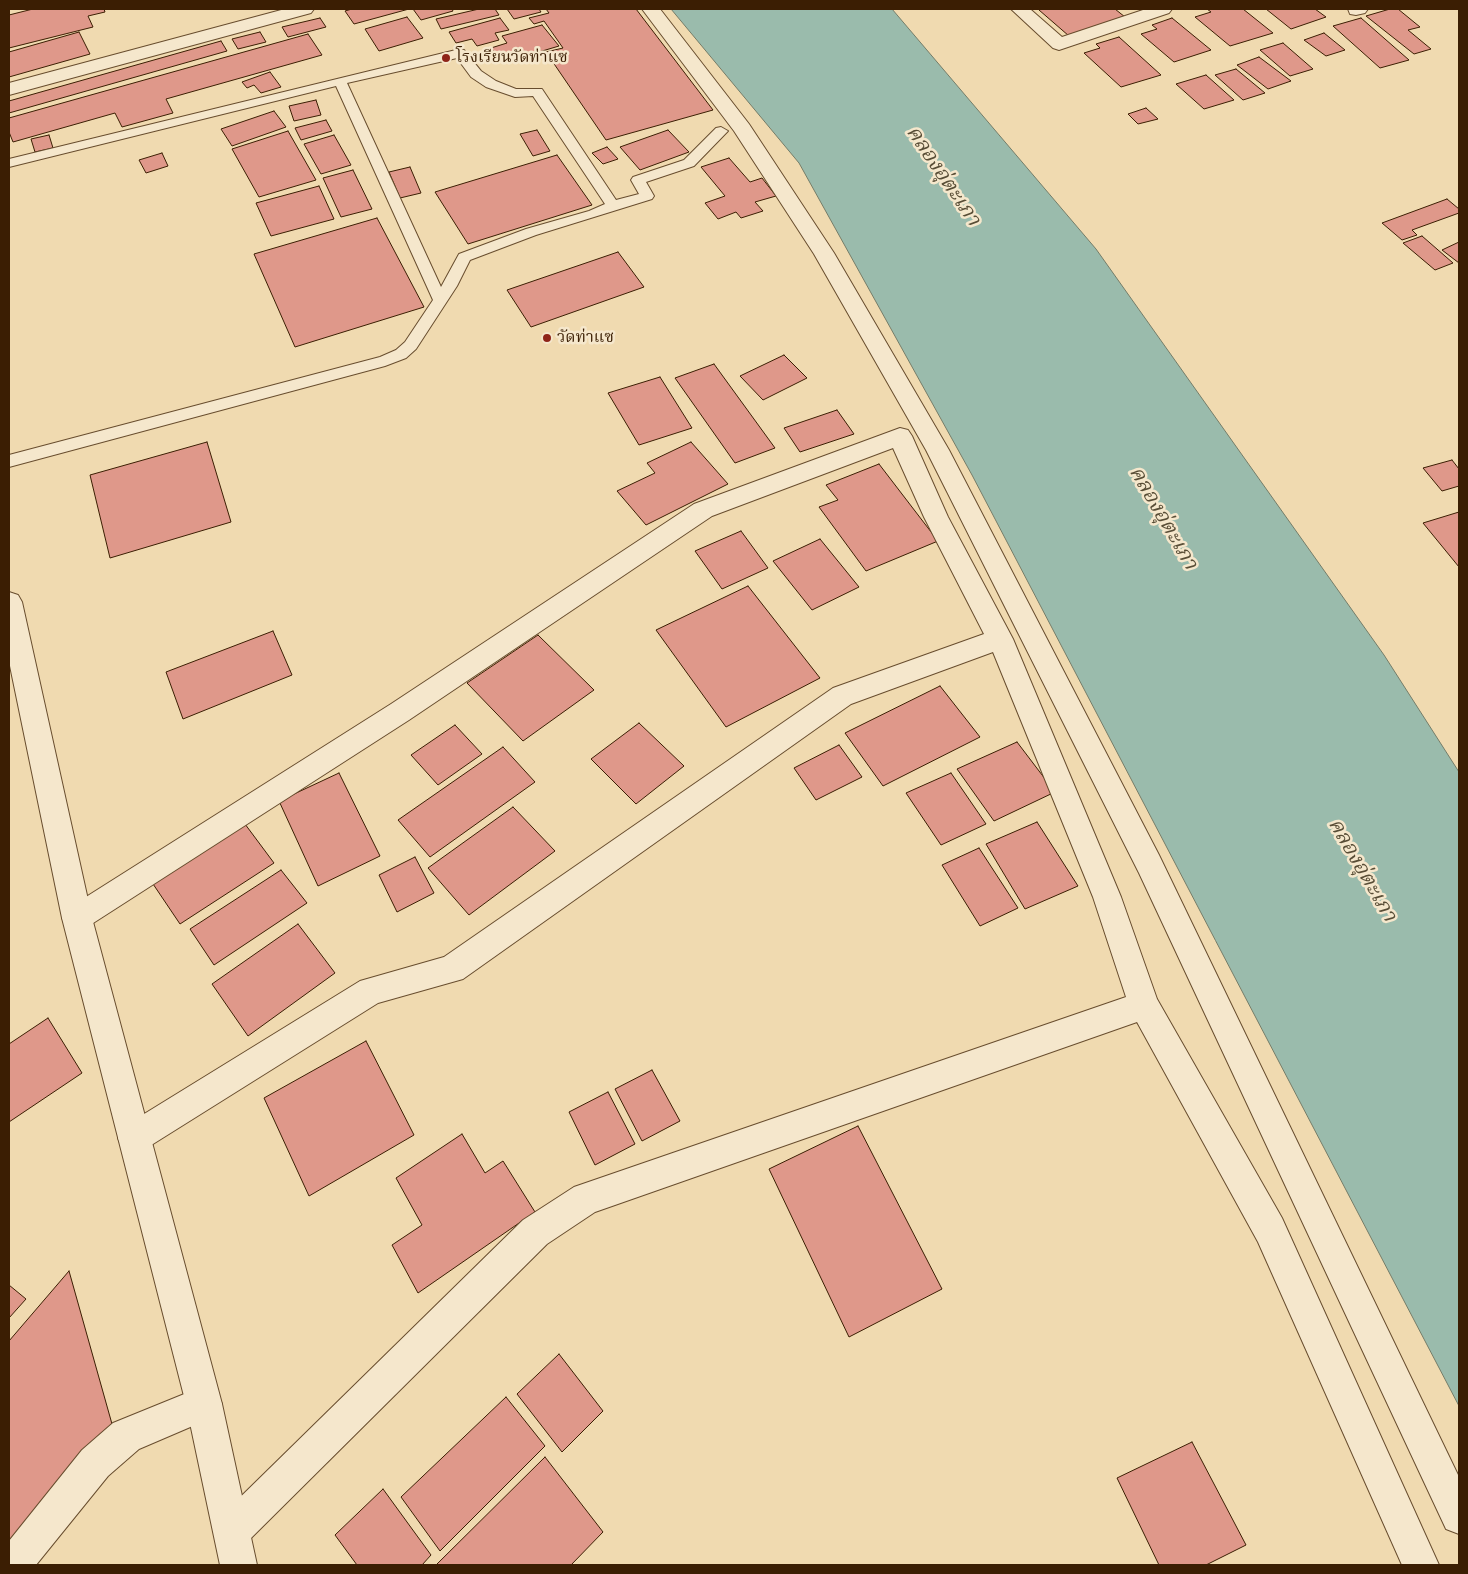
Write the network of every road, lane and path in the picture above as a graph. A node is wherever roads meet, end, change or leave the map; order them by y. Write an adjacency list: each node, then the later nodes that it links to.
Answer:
1 (304, 9): 7 (street)
2 (651, 9): 19 (street)
3 (1020, 9): 5 (street)
4 (1163, 9): 5 (street)
5 (1131, 13)
6 (340, 81): 9 (lane); 10 (lane); 11 (lane)
7 (9, 89)
8 (721, 131): 10 (lane)
9 (9, 163)
10 (613, 206): 11 (lane)
11 (440, 300): 12 (lane)
12 (9, 461)
13 (9, 602): 15 (street)
14 (1000, 639): 15 (street); 16 (street); 17 (street)
15 (77, 918): 17 (street)
16 (1144, 1005): 20 (street); 23 (street)
17 (134, 1138): 18 (street)
18 (204, 1404): 20 (street); 21 (street)
19 (1459, 1516)
20 (232, 1530): 22 (street)
21 (13, 1565)
22 (239, 1565)
23 (1421, 1565)

